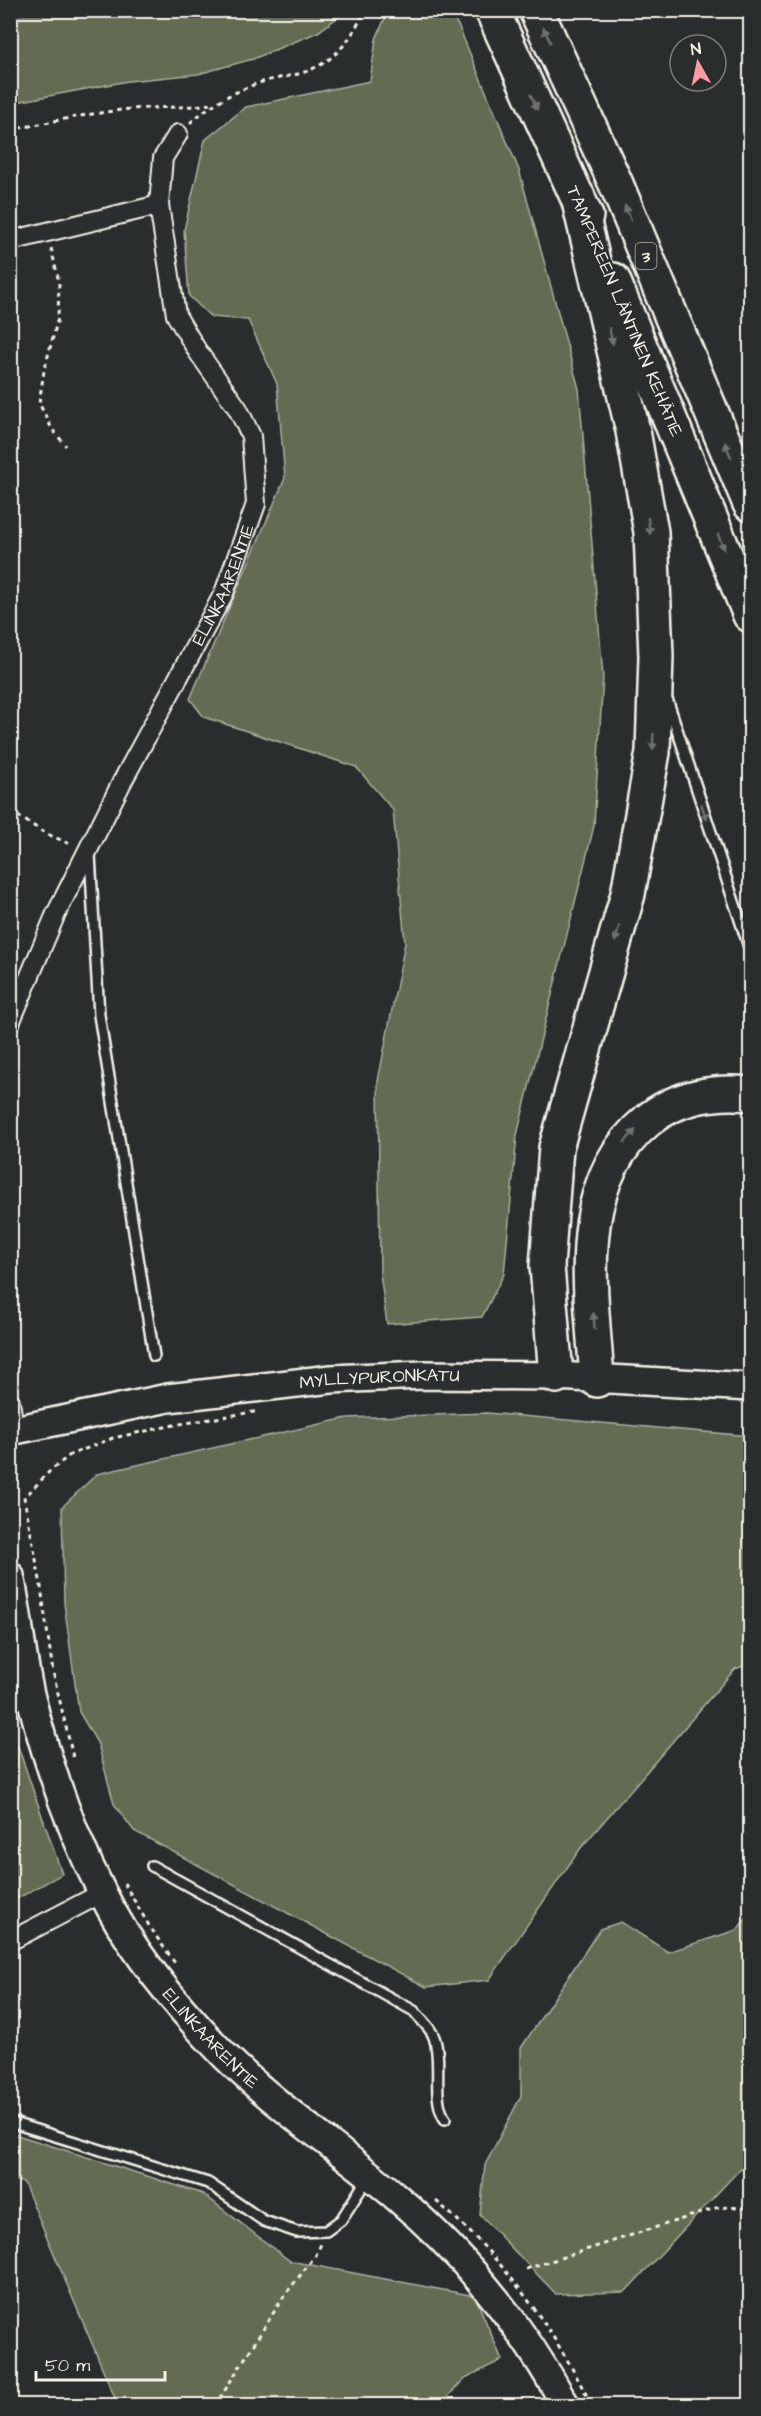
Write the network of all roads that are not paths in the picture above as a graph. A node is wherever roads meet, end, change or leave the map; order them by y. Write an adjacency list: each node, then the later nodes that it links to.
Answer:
1 (492, 10): 4 (highway, TAMPEREEN LÄNTINEN KEHÄTIE / 3, one-way to 4)
2 (536, 10): 7 (highway, 3, one-way to 2)
3 (178, 134): 5 (street, ELINKAARENTIE)
4 (578, 197): 8 (highway, TAMPEREEN LÄNTINEN KEHÄTIE / 3, one-way to 8); 9 (highway, one-way to 9)
5 (159, 206): 6 (street); 10 (street, ELINKAARENTIE)
6 (10, 241)
7 (750, 504)
8 (750, 615)
9 (656, 656): 11 (lane, one-way to 11); 15 (highway, one-way to 15)
10 (88, 848): 12 (street, ELINKAARENTIE); 14 (lane)
11 (750, 950)
12 (10, 1023)
13 (750, 1094): 16 (highway, one-way to 13)
14 (154, 1356)
15 (556, 1377): 16 (street, MYLLYPURONKATU); 19 (street, MYLLYPURONKATU)
16 (597, 1380): 17 (street, MYLLYPURONKATU)
17 (750, 1387)
18 (10, 1401): 19 (street)
19 (12, 1430)
20 (10, 1576): 22 (street, ELINKAARENTIE)
21 (152, 1866): 24 (lane)
22 (113, 1887): 23 (street); 26 (street, ELINKAARENTIE)
23 (10, 1941)
24 (445, 2119)
25 (10, 2122): 26 (lane)
26 (369, 2176): 27 (street, ELINKAARENTIE)
27 (566, 2406)

